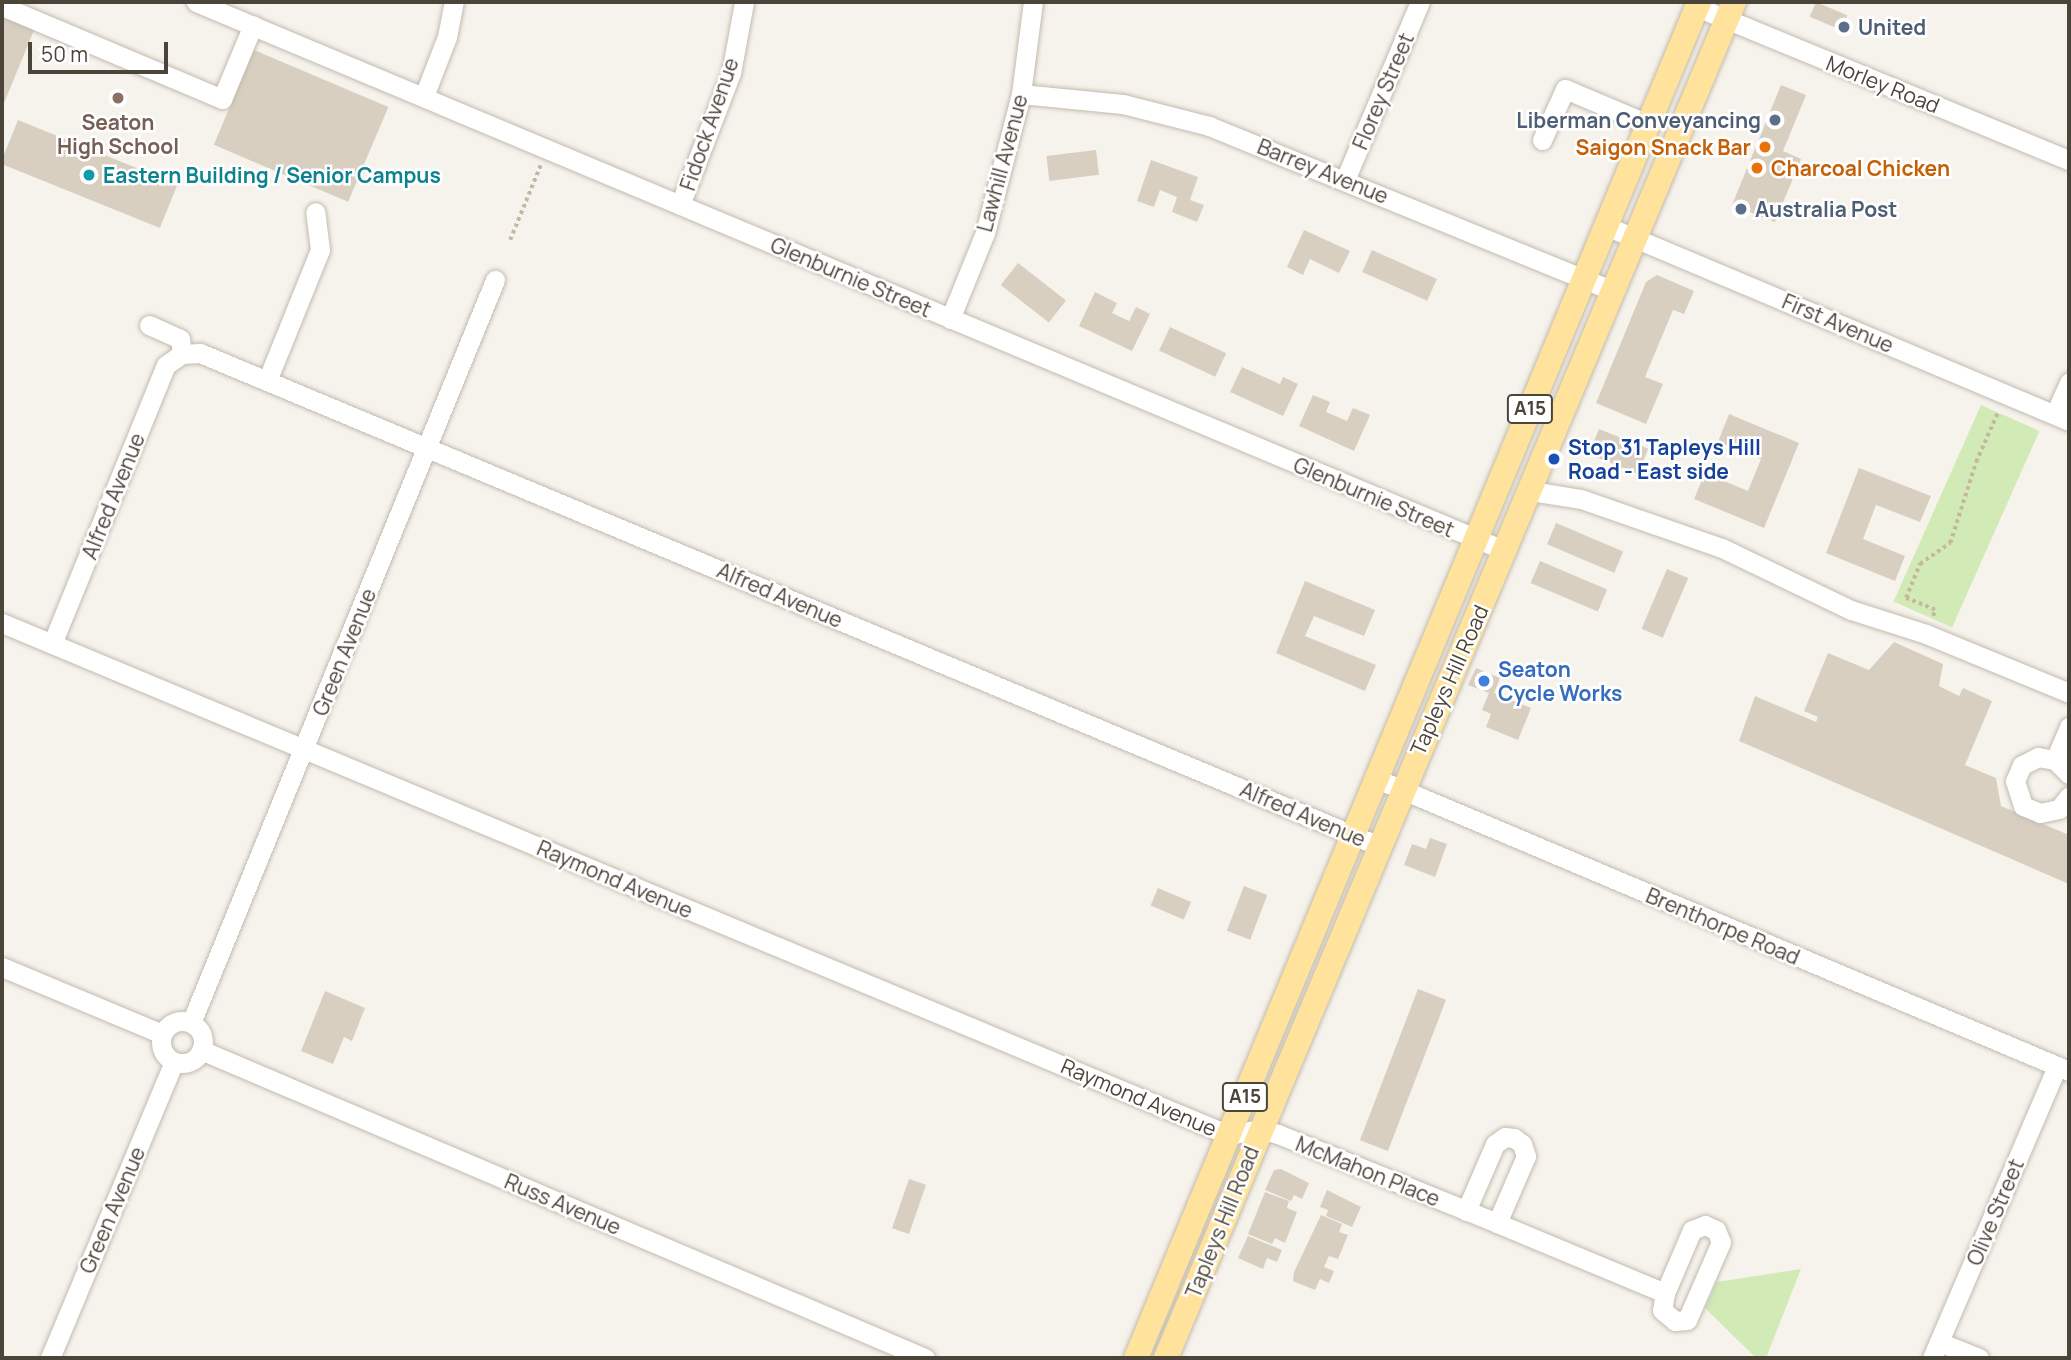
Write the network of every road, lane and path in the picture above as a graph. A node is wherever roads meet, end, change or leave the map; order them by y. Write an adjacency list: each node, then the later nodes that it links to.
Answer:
1 (197, 2): 9 (street, Glenburnie Street)
2 (454, 2): 11 (street)
3 (744, 2): 17 (street, Fidock Avenue)
4 (1033, 2): 10 (street, Lawhill Avenue)
5 (1420, 2): 16 (street, Florey Street)
6 (1698, 4): 8 (street, Morley Road); 12 (main road, Tapleys Hill Road / A15)
7 (2, 6): 9 (street)
8 (1730, 11): 15 (street, Morley Road); 20 (main road, Tapleys Hill Road / A15)
9 (253, 25): 11 (street, Glenburnie Street)
10 (1021, 94): 16 (street, Barrey Avenue); 25 (street, Lawhill Avenue)
11 (424, 96): 14 (street, Glenburnie Street)
12 (1648, 124): 13 (street); 19 (main road, Tapleys Hill Road / A15)
13 (1542, 140)
14 (547, 149): 17 (street, Glenburnie Street); 21 (path)
15 (2069, 160)
16 (1345, 180): 22 (street, Barrey Avenue)
17 (680, 205): 25 (street, Glenburnie Street)
18 (315, 212): 28 (street)
19 (1606, 226): 20 (street, First Avenue); 22 (main road, Tapleys Hill Road / A15)
20 (1636, 238): 24 (main road, Tapleys Hill Road / A15); 30 (street, First Avenue)
21 (510, 240)
22 (1584, 278): 24 (street, Barrey Avenue); 34 (main road, Tapleys Hill Road / A15)
23 (495, 280): 32 (street, Green Avenue)
24 (1614, 291): 33 (main road, Tapleys Hill Road / A15)
25 (950, 318): 34 (street, Glenburnie Street)
26 (149, 325): 27 (street)
27 (182, 354): 28 (street, Alfred Avenue); 38 (street, Alfred Avenue)
28 (267, 381): 32 (street, Alfred Avenue)
29 (2069, 382): 31 (street)
30 (2006, 394): 31 (street, First Avenue); 37 (path)
31 (2062, 417)
32 (428, 448): 41 (street, Green Avenue); 46 (street, Alfred Avenue)
33 (1531, 491): 35 (main road, Tapleys Hill Road / A15); 37 (street)
34 (1476, 540): 35 (street, Glenburnie Street); 43 (main road, Tapleys Hill Road / A15)
35 (1506, 551): 44 (main road, Tapleys Hill Road / A15)
36 (2, 623): 38 (street, Raymond Avenue)
37 (1926, 635): 39 (street)
38 (52, 645): 41 (street, Raymond Avenue)
39 (2069, 693)
40 (2069, 727): 42 (street)
41 (303, 749): 49 (street, Green Avenue); 55 (street, Raymond Avenue)
42 (2062, 767): 45 (street)
43 (1377, 779): 44 (street, Brenthorpe Road); 46 (main road, Tapleys Hill Road / A15)
44 (1401, 788): 47 (main road, Tapleys Hill Road / A15); 53 (street, Brenthorpe Road)
45 (2069, 796)
46 (1353, 835): 47 (street, Alfred Avenue); 55 (main road, Tapleys Hill Road / A15)
47 (1377, 845): 54 (main road, Tapleys Hill Road / A15)
48 (2, 967): 50 (street)
49 (191, 1023): 50 (street); 51 (street)
50 (162, 1034): 52 (street)
51 (201, 1050): 52 (street); 61 (street, Russ Avenue)
52 (174, 1062): 60 (street, Green Avenue)
53 (2063, 1069): 59 (street, Olive Street)
54 (1260, 1129): 55 (street); 56 (street, McMahon Place); 63 (main road, Tapleys Hill Road / A15)
55 (1229, 1135): 62 (main road, Tapleys Hill Road / A15)
56 (1466, 1210): 57 (street, McMahon Place); 57 (street, McMahon Place)
57 (1497, 1223): 58 (street, McMahon Place)
58 (1665, 1293)
59 (1936, 1350): 64 (street)
60 (50, 1358)
61 (925, 1358)
62 (1136, 1358)
63 (1166, 1358)
64 (1979, 1358)

